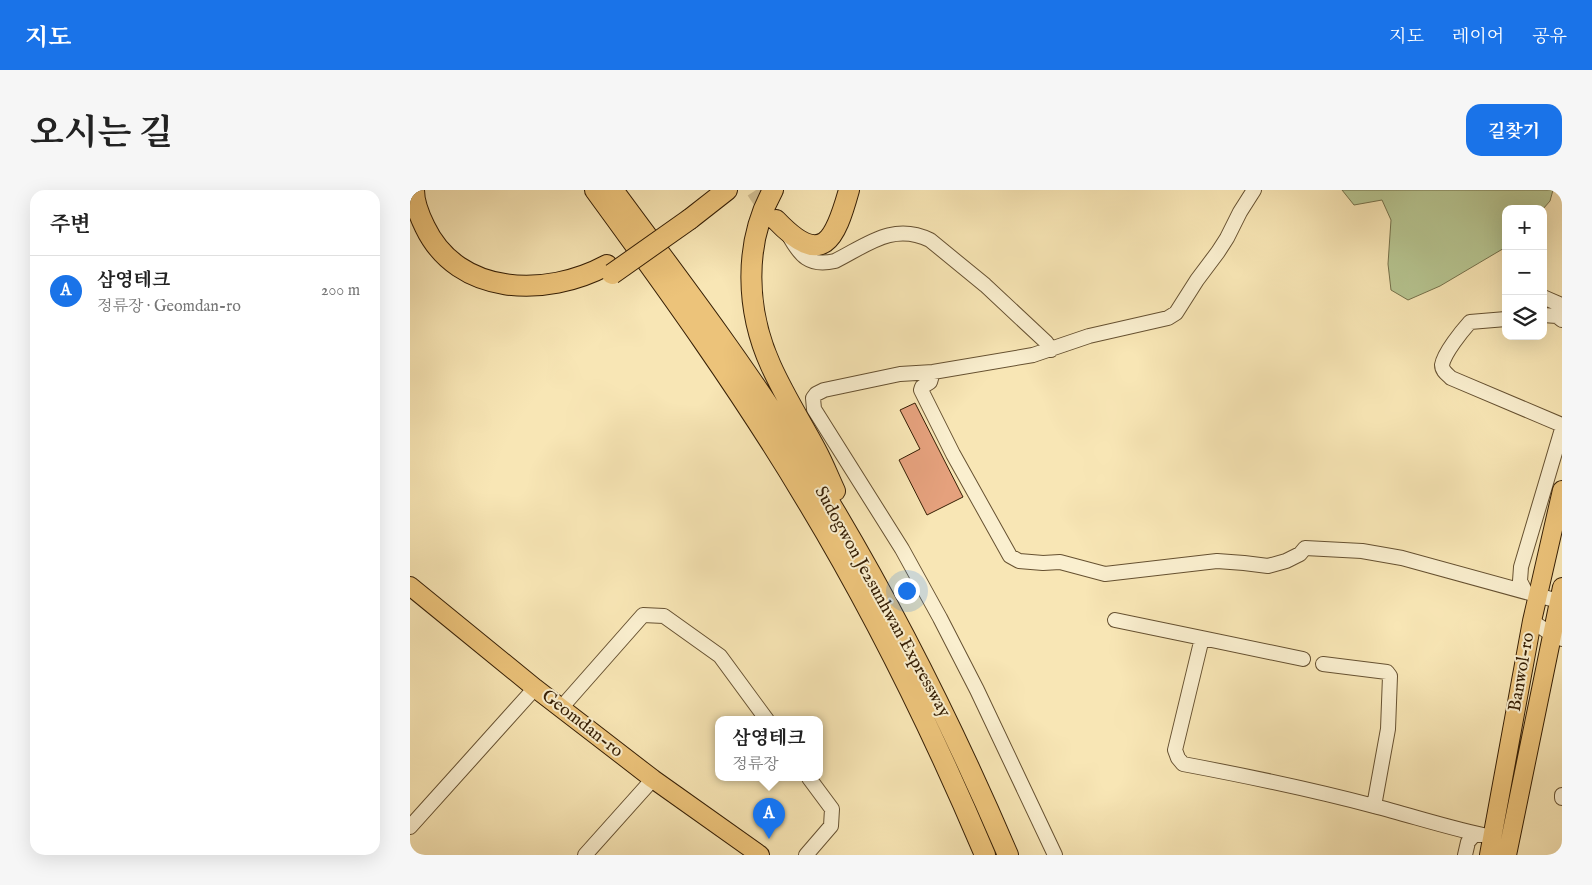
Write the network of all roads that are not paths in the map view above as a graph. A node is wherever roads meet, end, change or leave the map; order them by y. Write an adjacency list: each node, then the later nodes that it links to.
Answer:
1 (414, 190): 11 (highway)
2 (709, 190): 8 (highway)
3 (727, 190): 8 (highway)
4 (773, 190): 22 (highway)
5 (849, 190): 10 (highway)
6 (1254, 190): 17 (street)
7 (600, 192): 22 (highway, Sudogwon Je2sunhwan Expressway); 44 (highway, Sudogwon Je2sunhwan Expressway)
8 (687, 214): 11 (highway, bridge)
9 (410, 222): 11 (highway)
10 (781, 225): 17 (street)
11 (609, 270)
12 (1547, 300): 13 (street)
13 (1562, 308)
14 (1547, 315): 16 (street)
15 (1502, 319): 19 (street)
16 (1562, 320)
17 (1051, 350): 18 (street)
18 (933, 372): 24 (street); 46 (street)
19 (1562, 425)
20 (1562, 429): 24 (street)
21 (1562, 490): 24 (main road, Banwol-ro)
22 (864, 560): 45 (highway, Sudogwon Je2sunhwan Expressway)
23 (410, 586): 32 (main road, Geomdan-ro)
24 (1531, 593): 25 (street); 27 (main road, Banwol-ro)
25 (1561, 597): 28 (main road, Banwol-ro)
26 (1115, 620): 29 (street)
27 (1532, 621): 28 (street); 39 (main road, Banwol-ro)
28 (1557, 637): 40 (main road, Banwol-ro)
29 (1202, 638): 30 (street); 37 (street)
30 (1303, 659)
31 (1323, 664): 37 (street)
32 (535, 688): 33 (main road, Geomdan-ro); 38 (street)
33 (561, 708): 34 (street); 35 (main road, Geomdan-ro)
34 (764, 716)
35 (652, 779): 41 (street); 42 (main road, Geomdan-ro)
36 (811, 781): 43 (street)
37 (1374, 806): 39 (street)
38 (410, 827)
39 (1483, 836): 47 (street); 48 (main road, Banwol-ro)
40 (1512, 854)
41 (585, 855)
42 (760, 855)
43 (806, 855)
44 (985, 855)
45 (1008, 855)
46 (1055, 855)
47 (1465, 855)
48 (1489, 855)

